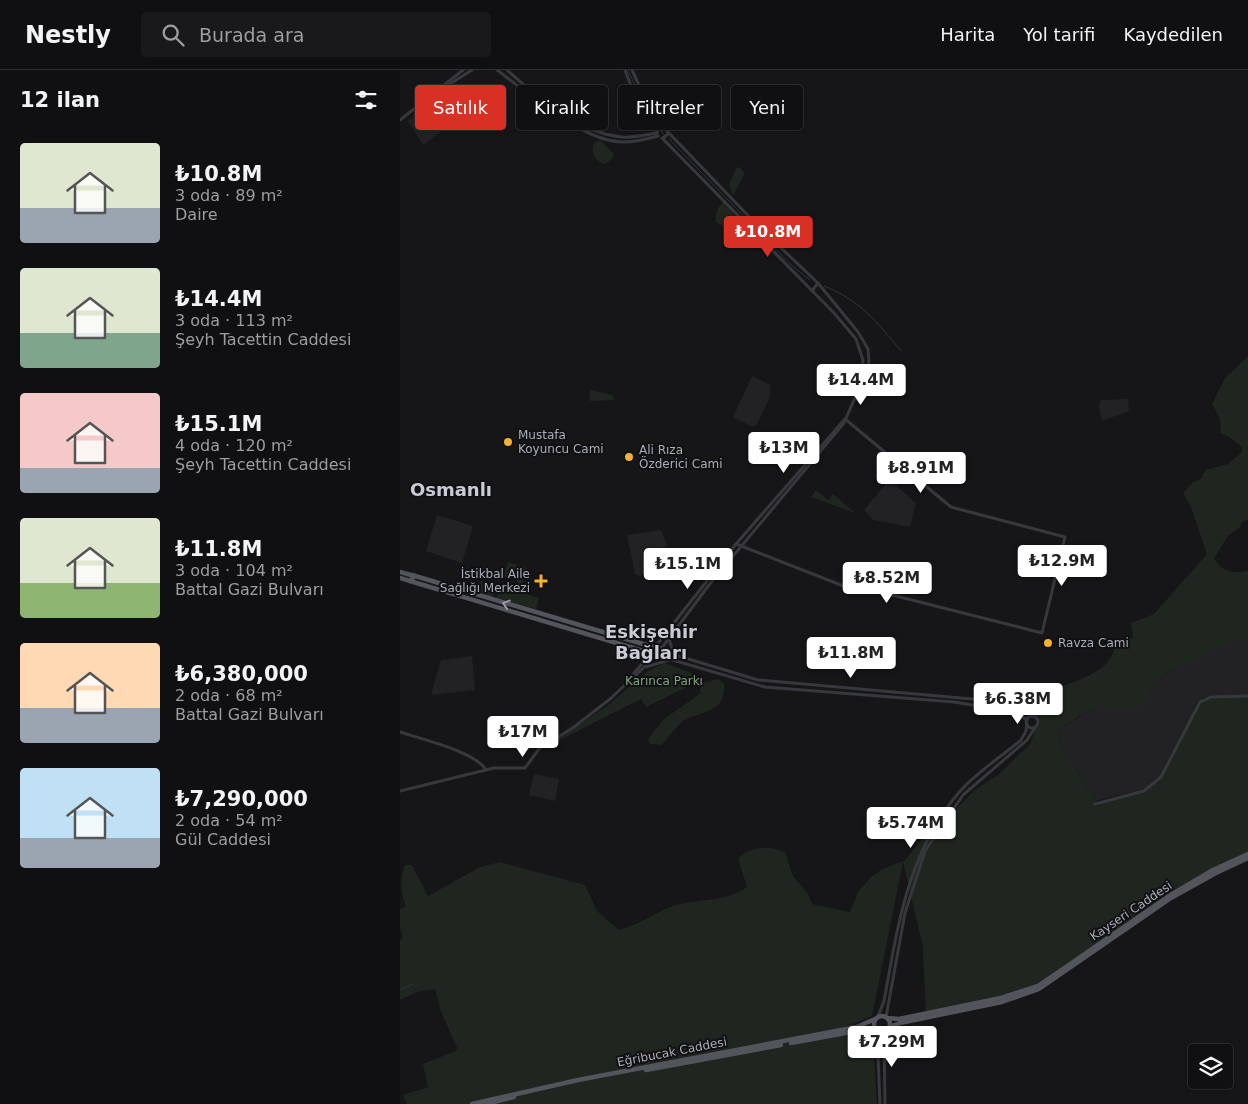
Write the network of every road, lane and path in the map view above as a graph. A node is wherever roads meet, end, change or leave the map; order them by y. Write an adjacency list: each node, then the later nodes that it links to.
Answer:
1 (463, 70): 9 (street)
2 (477, 70): 7 (street)
3 (491, 70): 8 (street)
4 (506, 70): 16 (street)
5 (625, 70): 16 (street)
6 (632, 70): 11 (street)
7 (471, 71): 10 (street)
8 (498, 71): 16 (street)
9 (446, 85)
10 (448, 85)
11 (639, 85)
12 (415, 109): 13 (street)
13 (400, 120)
14 (660, 130): 16 (street)
15 (668, 132): 16 (street); 17 (street)
16 (658, 134): 18 (street)
17 (818, 283): 18 (street); 20 (street)
18 (812, 291): 19 (street)
19 (860, 349): 20 (street); 21 (street)
20 (868, 349): 21 (street)
21 (860, 386): 22 (street)
22 (845, 419): 23 (street); 24 (street); 24 (street)
23 (736, 544): 24 (street); 30 (street)
24 (741, 546): 29 (street)
25 (400, 572): 26 (main road)
26 (411, 575): 28 (main road); 30 (main road, one-way to 26)
27 (400, 578): 28 (main road)
28 (409, 581): 33 (main road)
29 (670, 637): 31 (street); 32 (street)
30 (654, 647): 31 (main road); 33 (main road)
31 (661, 650): 32 (street); 33 (main road)
32 (675, 654): 38 (street)
33 (654, 655): 34 (street); 35 (street); 36 (street)
34 (674, 660): 35 (street); 39 (street)
35 (641, 670): 36 (street)
36 (627, 683): 42 (street)
37 (1248, 696): 44 (street)
38 (1032, 716): 39 (street); 40 (street)
39 (1027, 722): 40 (street); 48 (street)
40 (1036, 726): 47 (street)
41 (400, 732): 42 (street)
42 (486, 770): 43 (street)
43 (400, 791)
44 (1096, 804)
45 (1248, 856): 46 (main road, Kayseri Caddesi)
46 (1030, 991): 47 (main road, Eğribucak Caddesi); 49 (main road)
47 (887, 1017): 48 (main road, Eğribucak Caddesi); 49 (main road)
48 (876, 1018): 50 (main road); 52 (main road, Eğribucak Caddesi)
49 (889, 1027): 51 (main road)
50 (877, 1030): 51 (main road, Eğribucak Caddesi); 53 (main road, Eğribucak Caddesi); 54 (street)
51 (884, 1032): 55 (street)
52 (472, 1104)
53 (486, 1104)
54 (880, 1104)
55 (885, 1104)

